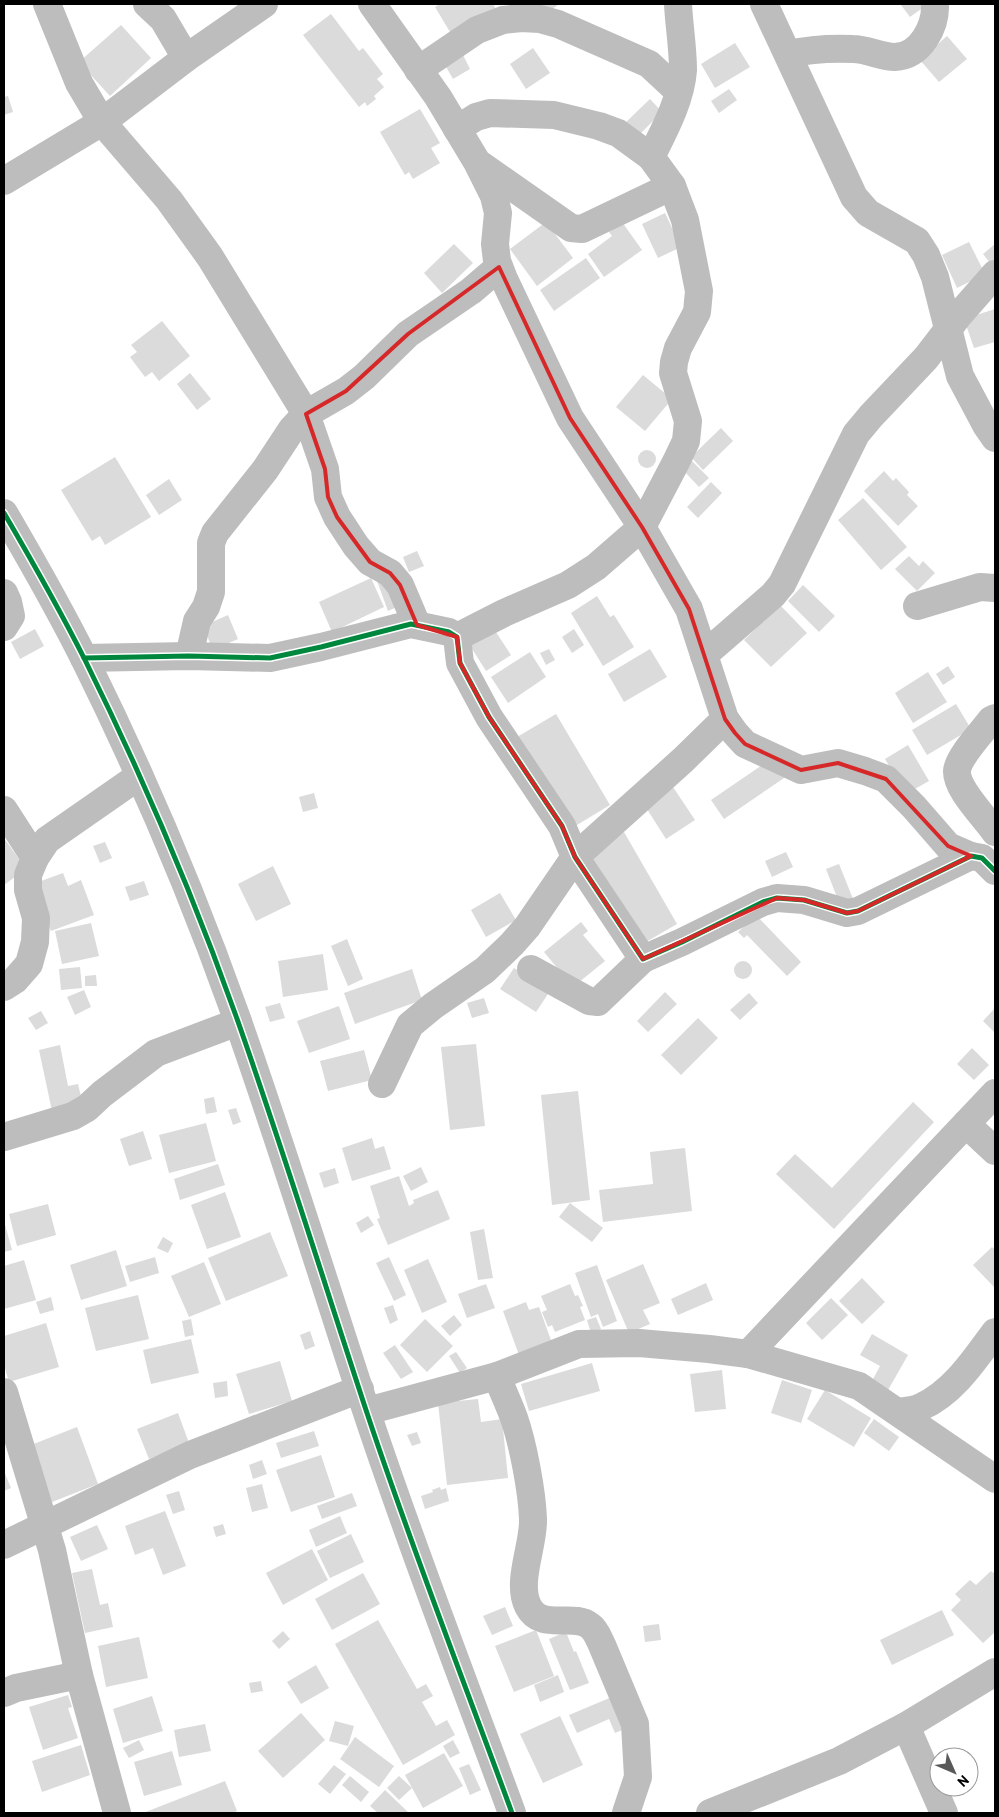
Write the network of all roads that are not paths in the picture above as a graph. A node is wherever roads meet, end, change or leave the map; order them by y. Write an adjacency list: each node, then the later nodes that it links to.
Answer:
1 (47, 4): 12 (street)
2 (147, 4): 9 (street)
3 (264, 4): 9 (street)
4 (372, 4): 10 (street)
5 (678, 4): 11 (street)
6 (764, 4): 8 (street)
7 (935, 4): 8 (street)
8 (788, 54): 20 (street)
9 (186, 58): 12 (street)
10 (418, 70): 11 (street); 13 (street)
11 (678, 91): 14 (street)
12 (102, 122): 16 (street); 21 (street)
13 (457, 129): 14 (street); 15 (street)
14 (651, 157): 17 (street)
15 (478, 162): 17 (street); 18 (street)
16 (4, 181)
17 (672, 186): 24 (street)
18 (499, 267): 21 (street); 24 (street)
19 (995, 274): 20 (street)
20 (948, 329): 22 (street); 31 (street)
21 (306, 414): 28 (street); 32 (street)
22 (995, 438)
23 (5, 516): 33 (street)
24 (642, 526): 30 (street); 31 (street)
25 (995, 588): 27 (street)
26 (4, 593): 29 (street)
27 (917, 606)
28 (417, 625): 30 (street); 32 (street)
29 (4, 627)
30 (457, 637): 40 (street)
31 (704, 655): 35 (street)
32 (189, 656): 33 (street)
33 (84, 658): 36 (street)
34 (995, 718): 38 (street)
35 (726, 719): 39 (street); 40 (street)
36 (139, 776): 41 (street); 46 (street)
37 (4, 810): 41 (street)
38 (995, 832)
39 (971, 856): 42 (street); 43 (street)
40 (575, 857): 43 (street); 47 (street)
41 (34, 858): 45 (street)
42 (995, 871)
43 (643, 959): 44 (street)
44 (531, 968)
45 (4, 987)
46 (238, 1022): 50 (street); 56 (street)
47 (382, 1084)
48 (995, 1093): 49 (street)
49 (966, 1124): 51 (street); 53 (street)
50 (4, 1137)
51 (995, 1151)
52 (995, 1332): 57 (street)
53 (748, 1354): 54 (street); 57 (street)
54 (497, 1376): 56 (street); 68 (street)
55 (4, 1392): 58 (street)
56 (363, 1400): 60 (street); 67 (street)
57 (898, 1412): 59 (street)
58 (10, 1435): 60 (street)
59 (995, 1479)
60 (44, 1524): 61 (street); 63 (street)
61 (4, 1545)
62 (995, 1672): 65 (street)
63 (79, 1675): 64 (street); 66 (street)
64 (4, 1693)
65 (906, 1726): 69 (street); 70 (street)
66 (117, 1813)
67 (512, 1813)
68 (626, 1813)
69 (710, 1813)
70 (944, 1813)

